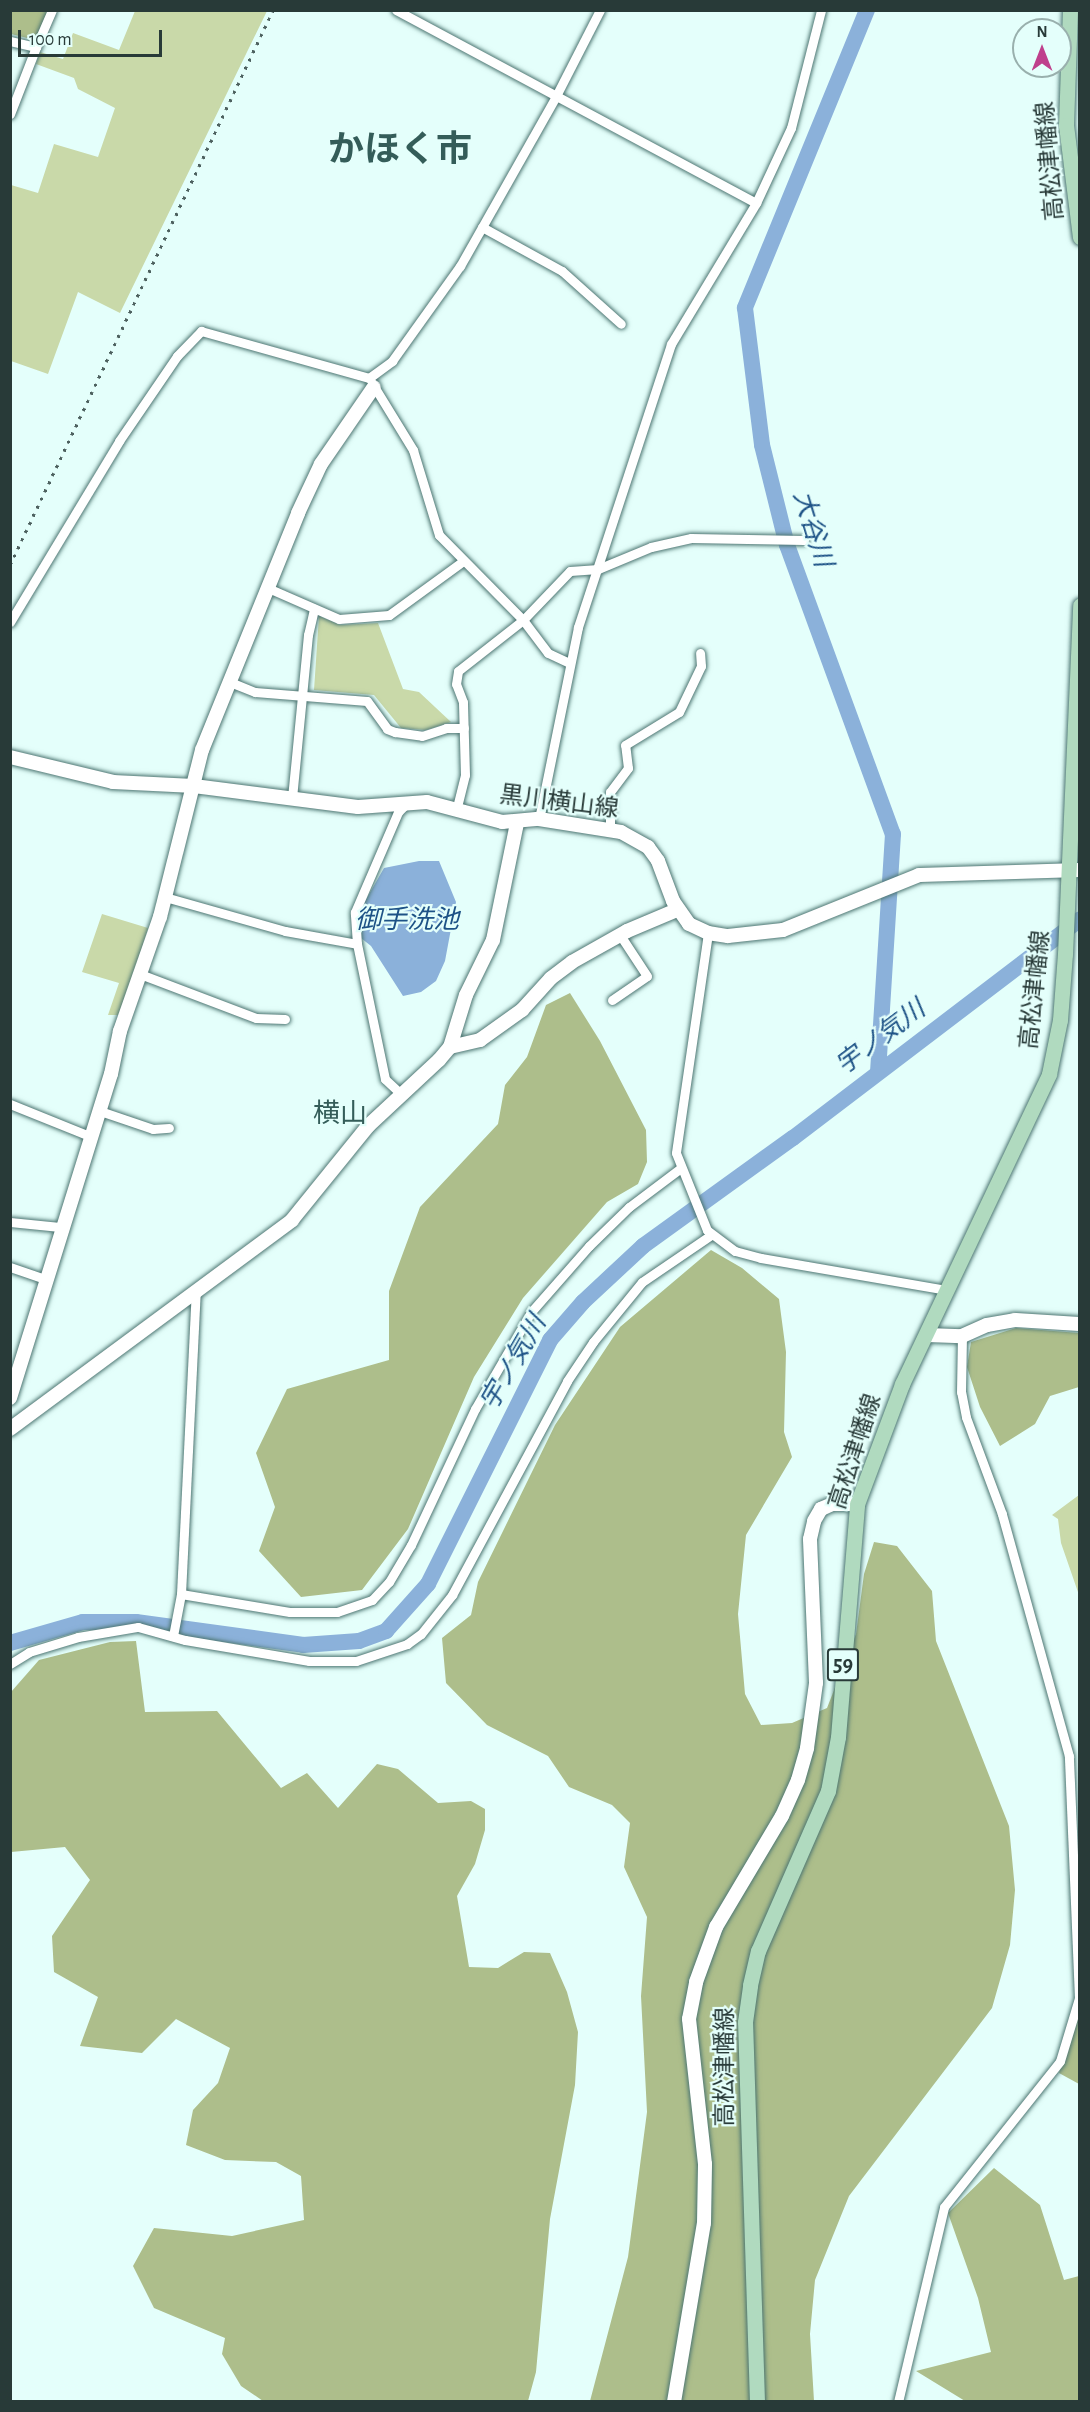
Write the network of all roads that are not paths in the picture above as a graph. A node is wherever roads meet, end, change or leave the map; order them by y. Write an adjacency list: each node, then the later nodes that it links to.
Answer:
1 (52, 10): 7 (street)
2 (396, 10): 8 (street)
3 (600, 10): 8 (street)
4 (821, 10): 10 (street)
5 (1070, 10): 12 (main road, 高松津幡線)
6 (10, 41): 7 (street)
7 (36, 47): 9 (street)
8 (556, 96): 10 (street); 11 (street)
9 (10, 114)
10 (756, 203): 17 (street)
11 (482, 227): 13 (street); 14 (street)
12 (1080, 237)
13 (621, 324)
14 (371, 383): 16 (street); 18 (street); 22 (street)
15 (801, 540): 17 (street)
16 (463, 561): 20 (street); 21 (street)
17 (598, 569): 21 (street); 24 (street)
18 (268, 588): 20 (street); 25 (street)
19 (1080, 605): 36 (main road, 高松津幡線 / 59)
20 (314, 609): 26 (street)
21 (523, 620): 24 (street); 27 (street)
22 (10, 622)
23 (700, 653): 35 (street)
24 (569, 663): 33 (street)
25 (230, 682): 26 (street); 29 (street)
26 (303, 695): 27 (street); 30 (street)
27 (464, 728): 32 (street)
28 (10, 757): 29 (street, 黒川横山線)
29 (194, 786): 30 (street, 黒川横山線); 37 (street)
30 (292, 798): 31 (street, 黒川横山線)
31 (406, 803): 32 (street, 黒川横山線); 41 (street)
32 (457, 807): 34 (street, 黒川横山線)
33 (539, 819): 34 (street, 黒川横山線); 35 (street, 黒川横山線)
34 (517, 823): 45 (street)
35 (610, 830): 38 (street, 黒川横山線)
36 (1074, 870): 39 (street, 黒川横山線); 58 (main road, 高松津幡線 / 59)
37 (165, 897): 41 (street); 42 (street)
38 (677, 910): 39 (street, 黒川横山線); 40 (street)
39 (708, 933): 51 (street)
40 (620, 935): 43 (street); 45 (street)
41 (357, 944): 46 (street)
42 (140, 974): 44 (street); 48 (street)
43 (612, 1000)
44 (285, 1019)
45 (450, 1047): 46 (street)
46 (401, 1094): 57 (street)
47 (10, 1104): 50 (street)
48 (100, 1111): 49 (street); 50 (street)
49 (168, 1128)
50 (92, 1137): 54 (street)
51 (683, 1172): 53 (street); 66 (street)
52 (10, 1222): 54 (street)
53 (709, 1233): 58 (street); 67 (street)
54 (61, 1238): 56 (street)
55 (10, 1267): 56 (street)
56 (48, 1280): 62 (street)
57 (196, 1290): 64 (street); 66 (street)
58 (947, 1290): 60 (main road, 高松津幡線 / 59)
59 (1080, 1324): 61 (street)
60 (927, 1335): 61 (street); 65 (main road, 高松津幡線 / 59)
61 (962, 1336): 70 (street)
62 (15, 1372): 63 (street)
63 (10, 1398)
64 (10, 1429)
65 (857, 1504): 71 (street); 72 (main road, 高松津幡線 / 59)
66 (181, 1594): 67 (street)
67 (173, 1636): 68 (street)
68 (10, 1664)
69 (1080, 2025): 70 (street)
70 (1066, 2047): 73 (street)
71 (674, 2402)
72 (757, 2402)
73 (897, 2402)

